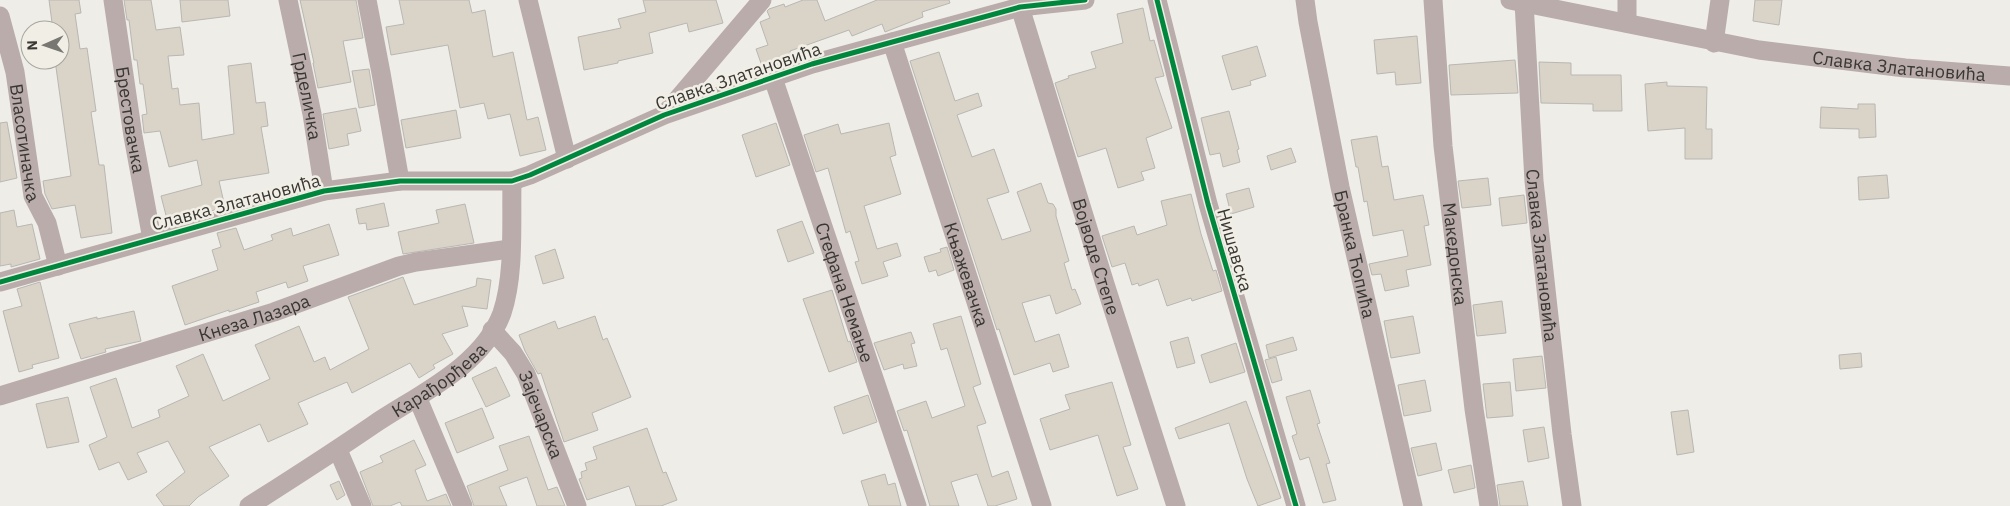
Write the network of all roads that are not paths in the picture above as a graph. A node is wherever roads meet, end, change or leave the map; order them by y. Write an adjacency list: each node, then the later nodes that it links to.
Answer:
1 (112, 0): 25 (street, Брестовачка)
2 (288, 0): 24 (street, Грделичка)
3 (367, 0): 22 (street)
4 (528, 0): 21 (street)
5 (762, 0): 20 (street)
6 (1084, 0): 13 (street, Славка Златановића)
7 (1157, 0): 40 (street, Нишавска)
8 (1305, 0): 41 (street, Бранка Ћопића)
9 (1433, 0): 42 (street, Македонска)
10 (1627, 0): 15 (street)
11 (1720, 0): 17 (street)
12 (1517, 1): 15 (street, Славка Златановића); 43 (street, Славка Златановића)
13 (1020, 7): 16 (street, Славка Златановића); 39 (street, Војводе Степе)
14 (0, 16): 27 (street, Власотиначка)
15 (1627, 24): 17 (street, Славка Златановића)
16 (892, 42): 19 (street, Славка Златановића); 38 (street, Књажевачка)
17 (1714, 43): 18 (street, Славка Златановића)
18 (2010, 76)
19 (773, 78): 20 (street, Славка Златановића); 37 (street, Стефана Немање)
20 (664, 115): 21 (street, Славка Златановића)
21 (567, 158): 23 (street, Славка Златановића)
22 (400, 181): 23 (street, Славка Златановића); 24 (street, Славка Златановића)
23 (512, 181): 26 (street, Карађорђева)
24 (324, 191): 25 (street, Славка Златановића)
25 (152, 239): 27 (street, Славка Златановића)
26 (510, 249): 29 (street, Карађорђева); 30 (street, Кнеза Лазара)
27 (58, 266): 28 (street, Славка Златановића)
28 (0, 282)
29 (492, 330): 31 (street, Карађорђева); 36 (street, Зајечарска)
30 (0, 396)
31 (418, 399): 32 (street, Карађорђева); 35 (street)
32 (338, 450): 33 (street, Карађорђева); 34 (street)
33 (249, 506)
34 (362, 506)
35 (463, 506)
36 (576, 506)
37 (917, 506)
38 (1042, 506)
39 (1176, 506)
40 (1296, 506)
41 (1413, 506)
42 (1489, 506)
43 (1572, 506)

